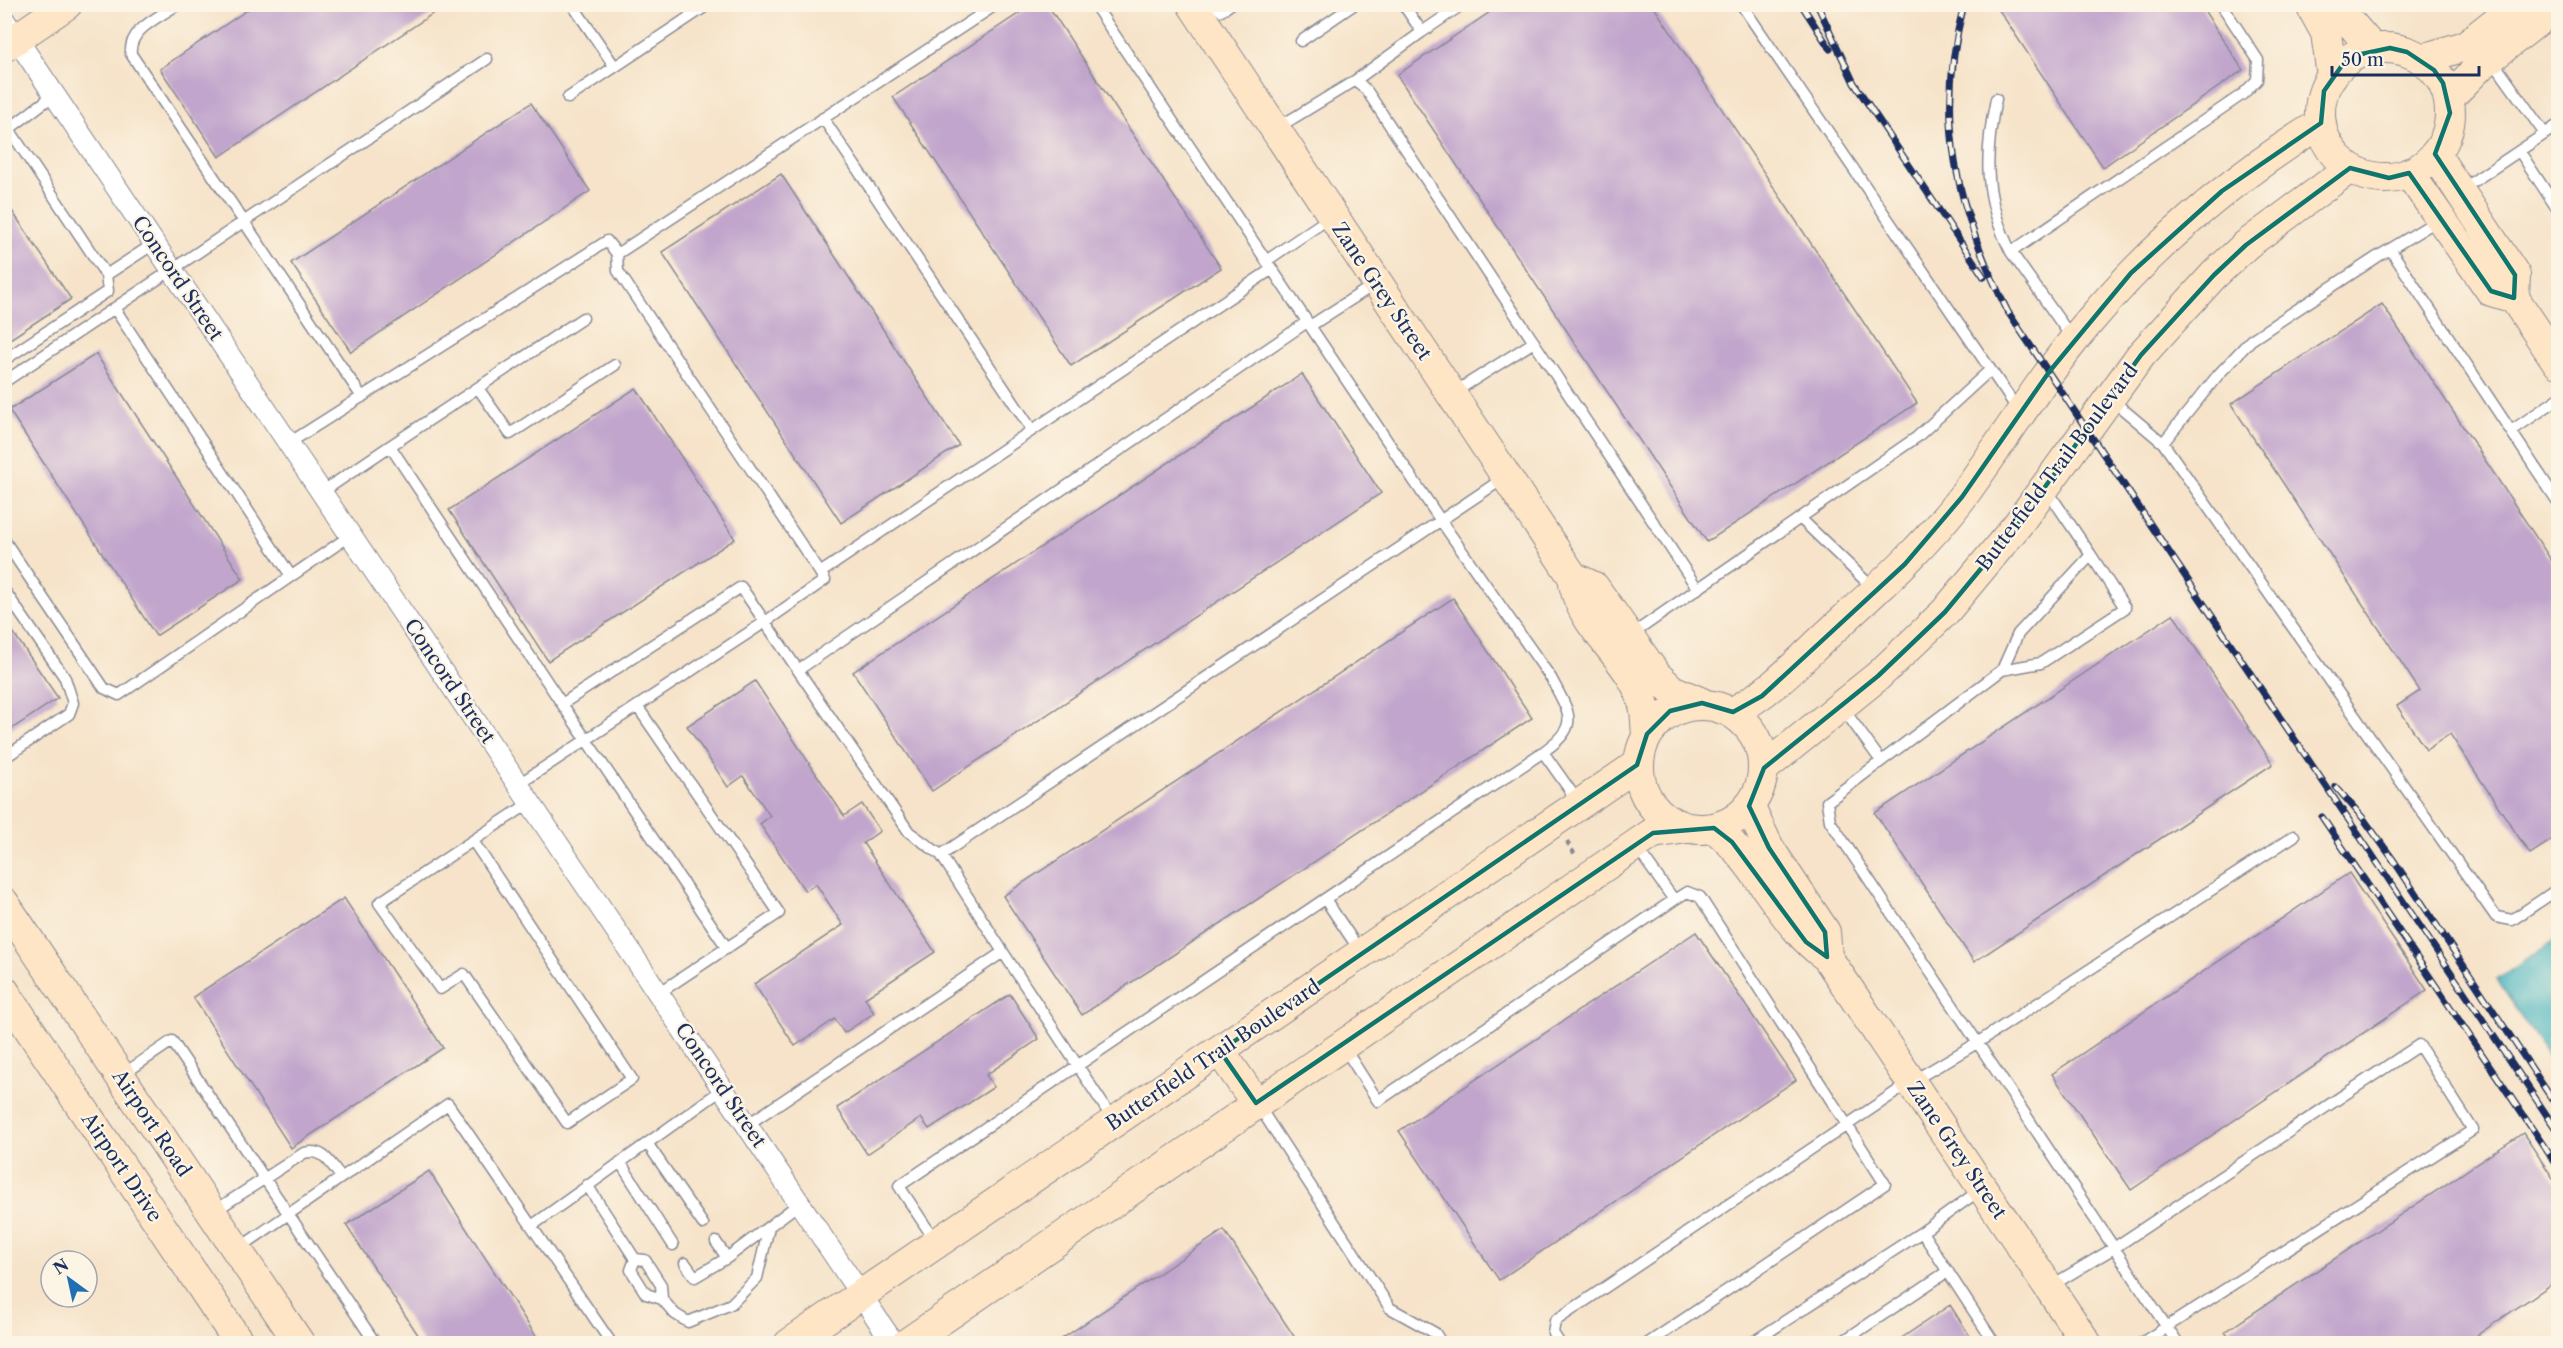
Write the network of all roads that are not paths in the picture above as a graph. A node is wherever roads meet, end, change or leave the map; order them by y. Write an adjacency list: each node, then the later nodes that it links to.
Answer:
1 (67, 4): 20 (street)
2 (178, 4): 46 (lane)
3 (572, 4): 26 (lane)
4 (709, 4): 26 (lane)
5 (997, 4): 33 (lane)
6 (1094, 4): 51 (lane)
7 (1192, 4): 36 (street, Zane Grey Street)
8 (1212, 4): 9 (lane)
9 (1231, 4)
10 (1355, 4): 21 (lane)
11 (1404, 4): 19 (lane)
12 (1464, 4): 19 (lane)
13 (1741, 4): 64 (lane)
14 (2221, 4): 49 (lane)
15 (2310, 4): 27 (street)
16 (2334, 4): 22 (street)
17 (2518, 4): 25 (street)
18 (2559, 5): 23 (street)
19 (1422, 32): 28 (lane)
20 (9, 35): 29 (street, Concord Street)
21 (1301, 41)
22 (2373, 50): 25 (street); 27 (street)
23 (2490, 57): 31 (street); 37 (lane)
24 (487, 59): 46 (lane)
25 (2422, 60): 31 (street)
26 (615, 67): 30 (lane)
27 (2332, 76): 34 (street)
28 (1356, 80): 36 (lane); 60 (lane)
29 (55, 94): 47 (street, Concord Street); 53 (lane)
30 (568, 98)
31 (2448, 98): 39 (street)
32 (1996, 99): 49 (lane)
33 (823, 118): 50 (lane); 72 (lane)
34 (2321, 123): 40 (street); 59 (street)
35 (2559, 125): 37 (lane)
36 (1275, 129): 44 (street, Zane Grey Street)
37 (2545, 134): 38 (lane)
38 (2520, 152): 42 (lane); 43 (lane)
39 (2435, 154): 41 (street); 42 (street)
40 (2350, 168): 41 (street); 69 (street, Butterfield Trail Boulevard)
41 (2409, 173): 45 (street)
42 (2459, 191): 55 (street)
43 (2559, 210)
44 (1332, 216): 51 (lane); 54 (street, Zane Grey Street)
45 (2441, 219): 48 (lane); 55 (street)
46 (245, 222): 52 (lane); 68 (lane)
47 (155, 243): 52 (street, Concord Street); 53 (lane)
48 (2390, 249): 73 (lane); 75 (lane)
49 (2011, 252): 59 (lane)
50 (617, 254): 68 (lane); 86 (lane)
51 (1269, 265): 58 (lane); 72 (lane)
52 (173, 270): 56 (lane); 74 (street, Concord Street)
53 (106, 275): 61 (lane)
54 (1377, 283): 58 (lane); 67 (street, Zane Grey Street)
55 (2514, 298): 62 (street)
56 (115, 309): 65 (lane); 87 (lane)
57 (583, 318): 66 (lane)
58 (1309, 324): 82 (lane); 94 (lane)
59 (2073, 341): 71 (street)
60 (1534, 342): 67 (lane); 89 (lane)
61 (4, 360)
62 (2559, 363)
63 (615, 365): 66 (lane)
64 (1990, 370): 71 (lane); 81 (lane)
65 (4, 382)
66 (478, 388): 76 (lane)
67 (1452, 394): 77 (street, Zane Grey Street)
68 (362, 397): 74 (lane)
69 (2109, 398): 75 (lane); 78 (street, Butterfield Trail Boulevard)
70 (2559, 399): 73 (lane)
71 (2020, 413): 91 (street)
72 (1032, 430): 86 (lane)
73 (2511, 431): 80 (lane)
74 (290, 443): 79 (street, Concord Street)
75 (2163, 443): 117 (lane)
76 (390, 446): 79 (lane); 97 (lane)
77 (1506, 477): 82 (lane); 88 (street, Zane Grey Street)
78 (2044, 486): 85 (lane); 99 (street, Butterfield Trail Boulevard)
79 (322, 492): 83 (street, Concord Street)
80 (2559, 502)
81 (1801, 519): 89 (lane); 91 (lane)
82 (1441, 521): 103 (lane); 116 (lane)
83 (351, 535): 87 (lane); 108 (street, Concord Street)
84 (4, 540): 87 (lane)
85 (2091, 555): 95 (lane); 95 (lane)
86 (820, 573): 92 (lane)
87 (291, 576)
88 (1573, 577): 93 (street, Zane Grey Street); 101 (street, Zane Grey Street)
89 (1697, 588): 93 (lane)
90 (4, 590): 104 (lane)
91 (1876, 590): 100 (street)
92 (765, 622): 94 (lane); 97 (lane); 98 (lane)
93 (1628, 636): 96 (street, Zane Grey Street)
94 (798, 670): 116 (lane)
95 (2002, 670): 105 (lane)
96 (1702, 703): 100 (street); 101 (street)
97 (562, 704): 102 (lane)
98 (637, 706): 102 (lane); 121 (lane)
99 (1842, 707): 105 (lane); 107 (street, Butterfield Trail Boulevard)
100 (1733, 712): 107 (street)
101 (1647, 734): 106 (street)
102 (586, 740): 108 (lane); 121 (lane)
103 (1543, 752): 110 (lane); 118 (lane)
104 (4, 758)
105 (1881, 761): 127 (lane)
106 (1637, 765): 110 (street, Butterfield Trail Boulevard); 112 (street)
107 (1764, 768): 111 (street)
108 (519, 784): 109 (street, Concord Street)
109 (531, 802): 114 (lane); 126 (street, Concord Street)
110 (1580, 804): 123 (street, Butterfield Trail Boulevard)
111 (1749, 806): 112 (street); 124 (street, Zane Grey Street)
112 (1700, 828): 115 (street); 124 (street, Zane Grey Street)
113 (2294, 836): 127 (lane)
114 (473, 841): 114 (lane)
115 (1636, 845): 119 (lane); 128 (street)
116 (941, 855): 122 (lane)
117 (2559, 889)
118 (1325, 899): 123 (lane); 130 (lane)
119 (1674, 900): 128 (lane); 137 (lane)
120 (4, 903): 131 (street, Airport Road)
121 (727, 948): 126 (lane)
122 (1003, 952): 130 (lane); 136 (lane)
123 (1362, 954): 129 (street, Butterfield Trail Boulevard)
124 (1827, 957): 132 (street, Zane Grey Street)
125 (4, 991): 164 (street, Airport Drive)
126 (659, 993): 133 (street, Concord Street)
127 (1977, 1043): 132 (lane); 154 (lane)
128 (1341, 1045): 134 (street)
129 (1220, 1051): 134 (street); 135 (street, Butterfield Trail Boulevard)
130 (1078, 1066): 135 (lane); 152 (lane)
131 (121, 1076): 140 (lane); 145 (street, Airport Road)
132 (1911, 1082): 137 (lane); 143 (street, Zane Grey Street)
133 (723, 1089): 136 (street, Concord Street); 138 (lane)
134 (1256, 1103): 170 (street); 171 (lane)
135 (1114, 1121): 152 (street, Butterfield Trail Boulevard)
136 (747, 1125): 144 (street, Concord Street)
137 (1847, 1125): 172 (lane); 173 (lane)
138 (647, 1143): 139 (lane); 147 (lane)
139 (620, 1162): 142 (lane); 153 (lane)
140 (264, 1177): 141 (lane); 145 (lane); 146 (lane)
141 (341, 1178): 146 (lane); 148 (lane)
142 (587, 1185): 148 (lane); 157 (lane)
143 (1983, 1188): 150 (lane); 160 (street, Zane Grey Street)
144 (800, 1203): 149 (lane); 161 (street, Concord Street)
145 (213, 1212): 155 (street, Airport Road)
146 (288, 1213): 155 (lane); 166 (lane)
147 (703, 1224)
148 (533, 1225): 167 (lane)
149 (769, 1227): 156 (lane); 162 (lane)
150 (1922, 1232): 159 (lane); 174 (lane)
151 (716, 1242): 156 (lane)
152 (936, 1242): 161 (street, Butterfield Trail Boulevard)
153 (673, 1245)
154 (2114, 1248): 160 (lane); 163 (lane); 163 (lane)
155 (238, 1249): 165 (street, Airport Road)
156 (727, 1258): 158 (lane)
157 (635, 1259): 162 (lane); 162 (lane)
158 (685, 1263)
159 (1948, 1271): 175 (lane); 176 (lane)
160 (2049, 1287): 177 (street, Zane Grey Street)
161 (861, 1293): 168 (street, Butterfield Trail Boulevard); 169 (street, Concord Street)
162 (662, 1299)
163 (2166, 1327): 178 (lane); 179 (lane)
164 (240, 1344)
165 (300, 1344)
166 (376, 1344)
167 (612, 1344)
168 (789, 1344)
169 (894, 1344)
170 (906, 1344)
171 (1442, 1344)
172 (1560, 1344)
173 (1647, 1344)
174 (1750, 1344)
175 (1839, 1344)
176 (1995, 1344)
177 (2087, 1344)
178 (2140, 1344)
179 (2178, 1344)

